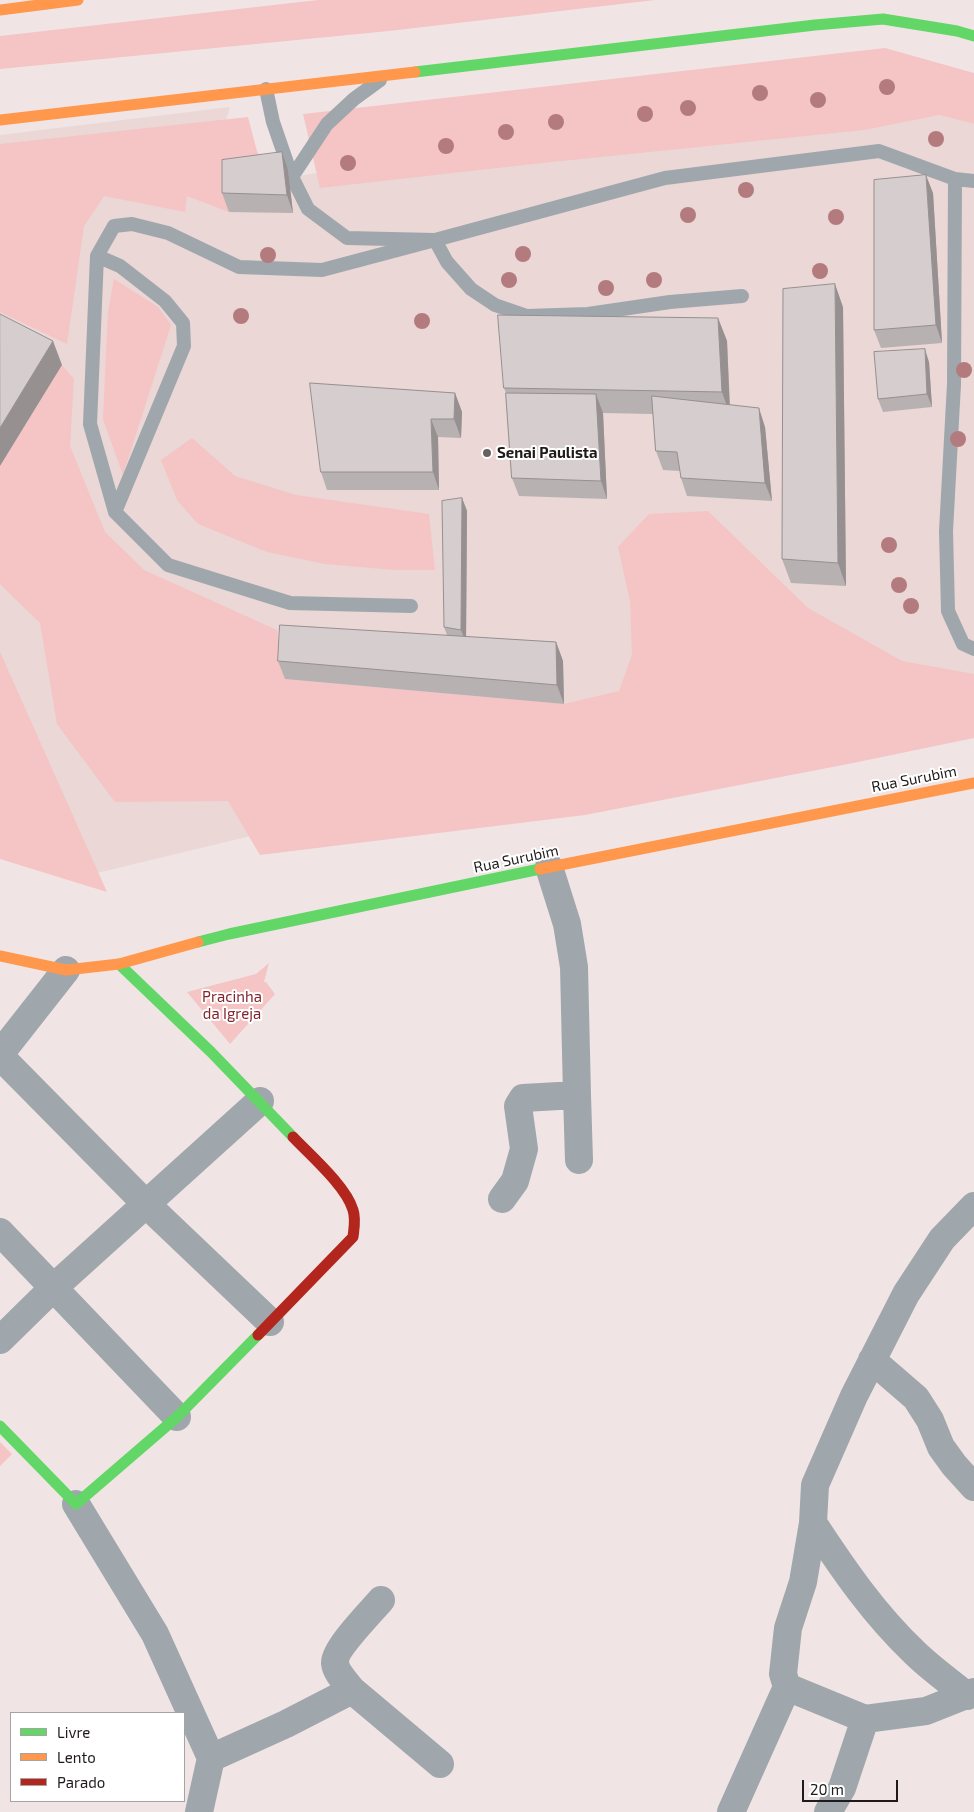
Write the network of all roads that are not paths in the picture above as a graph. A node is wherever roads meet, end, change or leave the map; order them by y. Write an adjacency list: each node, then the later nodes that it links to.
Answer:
1 (78, 0): 2 (main road)
2 (0, 10)
3 (974, 36): 4 (main road)
4 (387, 75): 5 (main road); 7 (lane)
5 (266, 89): 6 (main road); 7 (lane)
6 (0, 120)
7 (292, 177): 10 (lane)
8 (955, 179): 9 (lane); 10 (lane); 15 (lane)
9 (974, 181)
10 (435, 240): 11 (lane); 12 (lane)
11 (97, 256): 13 (lane); 13 (lane)
12 (742, 296)
13 (116, 512): 14 (lane)
14 (411, 606)
15 (974, 649)
16 (974, 783): 17 (main road, Rua Surubim)
17 (549, 867): 19 (main road, Rua Surubim); 22 (street)
18 (0, 956): 20 (main road, Rua Surubim)
19 (119, 964): 20 (main road, Rua Surubim); 23 (main road)
20 (66, 970): 21 (street)
21 (0, 1055): 26 (street)
22 (577, 1095): 24 (street); 25 (street)
23 (260, 1101): 26 (street); 30 (main road)
24 (579, 1160)
25 (502, 1199)
26 (146, 1204): 29 (street); 30 (street)
27 (974, 1206): 32 (street)
28 (0, 1232): 29 (street)
29 (52, 1289): 31 (street); 33 (street)
30 (270, 1322): 33 (main road)
31 (0, 1340)
32 (872, 1360): 35 (street); 37 (street)
33 (177, 1417): 36 (main road)
34 (0, 1426): 36 (main road)
35 (974, 1487)
36 (76, 1504): 43 (street)
37 (813, 1524): 39 (street); 41 (street)
38 (381, 1600): 40 (street)
39 (787, 1687): 42 (street); 46 (street)
40 (352, 1690): 43 (street); 44 (street)
41 (970, 1694): 42 (street)
42 (865, 1720): 47 (street)
43 (211, 1758): 45 (street)
44 (440, 1764)
45 (200, 1812)
46 (731, 1812)
47 (828, 1812)

